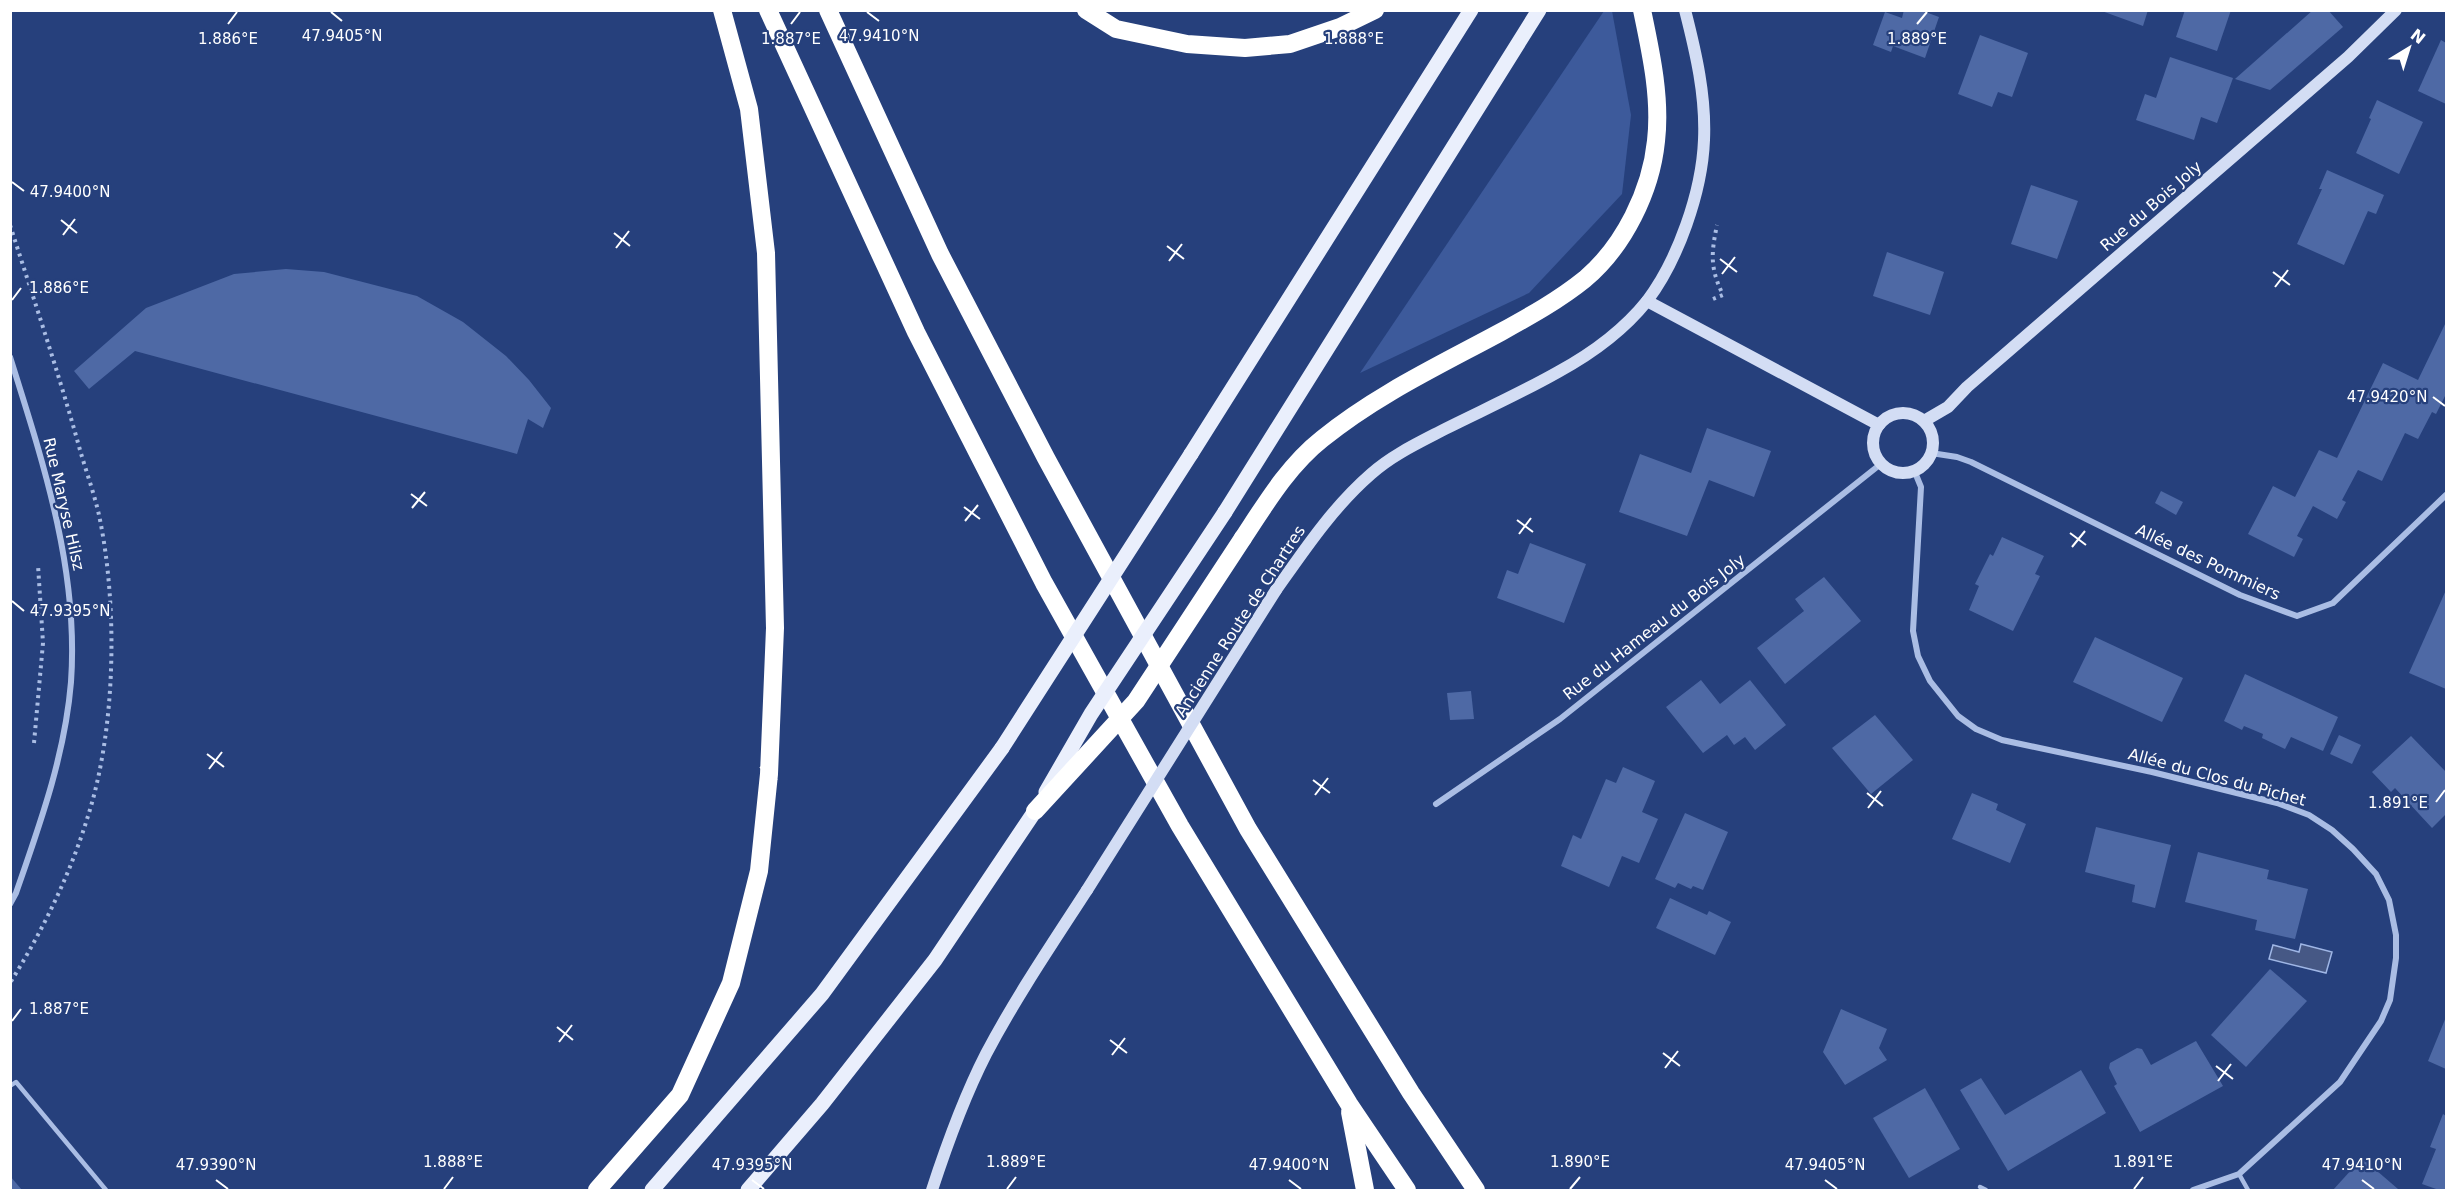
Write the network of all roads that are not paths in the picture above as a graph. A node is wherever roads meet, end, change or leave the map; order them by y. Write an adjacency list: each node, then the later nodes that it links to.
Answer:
1 (722, 10): 27 (highway)
2 (768, 10): 23 (highway)
3 (828, 10): 33 (highway)
4 (1086, 10): 5 (highway)
5 (1375, 10)
6 (1471, 10): 28 (main road, bridge)
7 (1539, 10): 20 (main road, bridge)
8 (1642, 10): 20 (highway, bridge)
9 (1685, 10): 11 (main road, Ancienne Route de Chartres)
10 (2388, 12): 13 (main road, Rue du Bois Joly)
11 (1647, 301): 14 (main road); 30 (main road, Ancienne Route de Chartres, bridge)
12 (10, 357): 21 (street, Rue Maryse Hilsz)
13 (1924, 421): 14 (main road); 15 (main road)
14 (1879, 425): 16 (main road)
15 (1931, 453): 17 (main road); 18 (street, Allée des Pommiers)
16 (1882, 463): 17 (main road); 19 (street, Rue du Hameau du Bois Joly)
17 (1914, 470): 24 (street, Allée du Clos du Pichet)
18 (2446, 495)
19 (1436, 804)
20 (1035, 811): 29 (main road)
21 (10, 904)
22 (10, 1086): 26 (lane)
23 (1349, 1104): 31 (highway); 32 (highway)
24 (2239, 1174): 35 (street, Allée du Clos du Pichet); 36 (lane)
25 (1980, 1187): 34 (lane)
26 (106, 1191)
27 (597, 1191)
28 (652, 1191)
29 (748, 1191)
30 (932, 1191)
31 (1365, 1191)
32 (1407, 1191)
33 (1476, 1191)
34 (1986, 1191)
35 (2193, 1191)
36 (2248, 1191)

